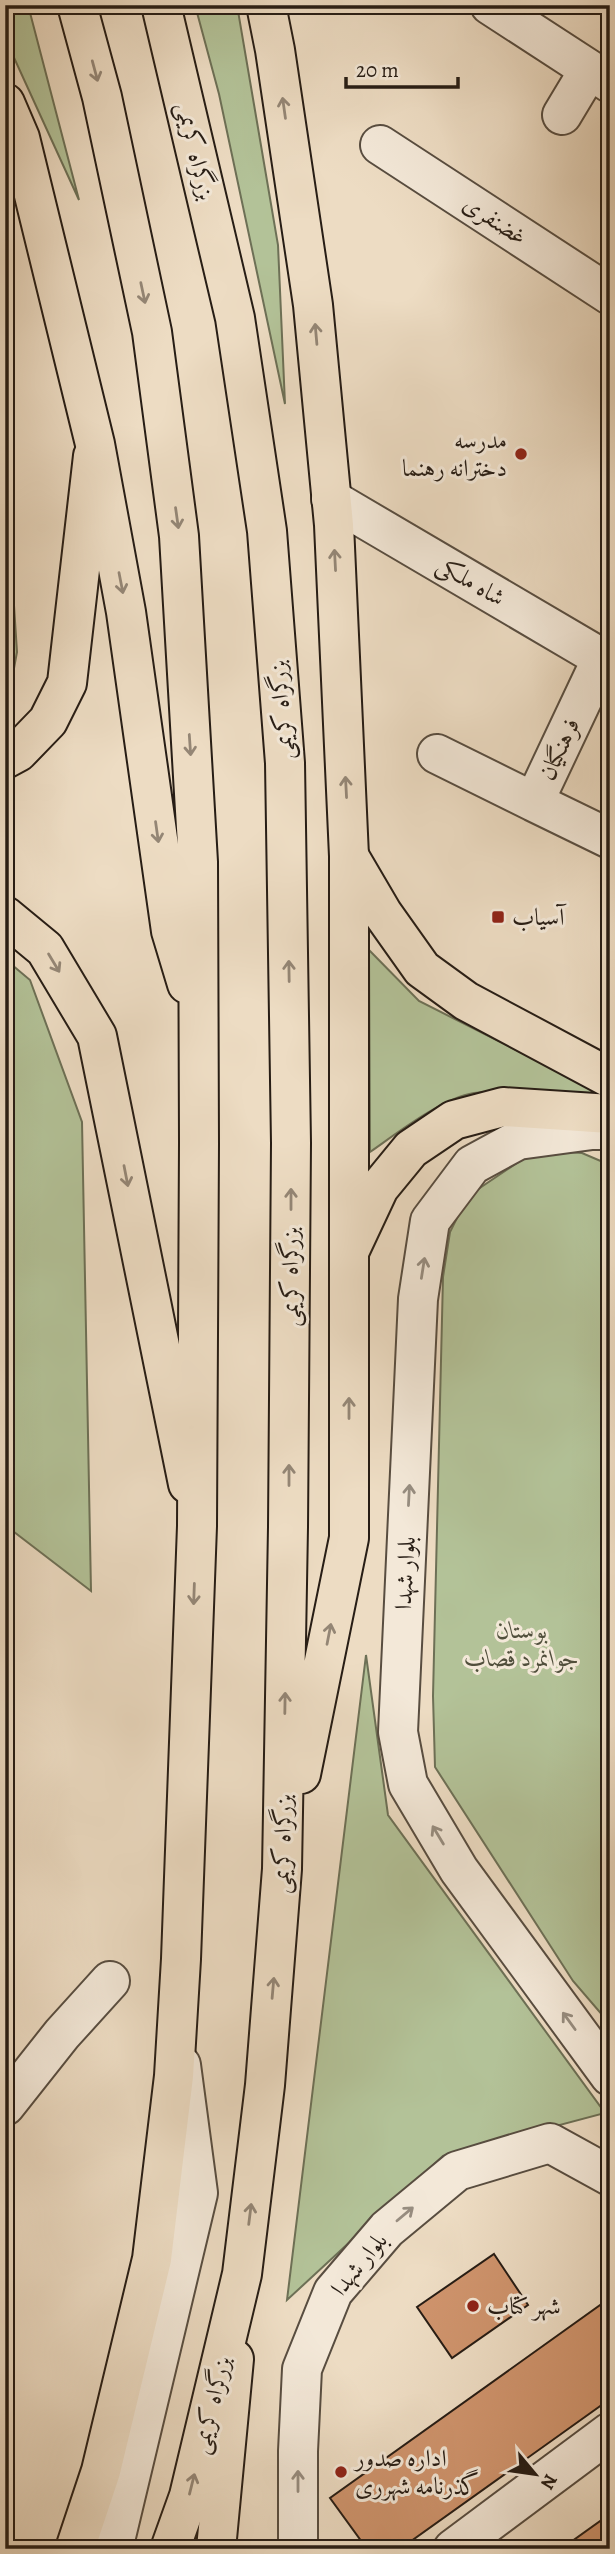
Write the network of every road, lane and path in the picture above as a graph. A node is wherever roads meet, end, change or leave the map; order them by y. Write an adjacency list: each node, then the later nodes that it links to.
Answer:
1 (77, 5): 19 (main road, one-way to 19)
2 (161, 5): 25 (main road, بزرگراه کریمی, one-way to 2)
3 (266, 5): 11 (main road, one-way to 3)
4 (490, 5): 5 (street)
5 (600, 77): 7 (street)
6 (5, 103): 10 (main road)
7 (562, 115)
8 (380, 145): 9 (street, غضنفری)
9 (610, 295)
10 (95, 444): 14 (main road); 19 (main road, one-way to 19)
11 (331, 499): 12 (street, شاه ملکی); 17 (main road, one-way to 11)
12 (606, 660): 15 (street, فرهنگیان)
13 (437, 754): 15 (street)
14 (5, 759)
15 (534, 802): 16 (street, فرهنگیان)
16 (610, 839)
17 (349, 856): 20 (main road); 23 (main road)
18 (5, 916): 24 (main road, one-way to 24)
19 (199, 1025): 24 (main road)
20 (610, 1078)
21 (610, 1114): 23 (main road)
22 (610, 1130): 28 (street, بلوار شهدا, one-way to 22)
23 (349, 1252): 25 (main road, one-way to 23)
24 (197, 1526): 27 (main road, one-way to 27)
25 (282, 1869): 31 (main road, بزرگراه کریمی, one-way to 25)
26 (110, 1981): 29 (street)
27 (177, 2035): 33 (main road); 34 (street)
28 (610, 2076)
29 (5, 2106)
30 (610, 2176): 37 (street, بلوار شهدا, one-way to 30)
31 (242, 2274): 35 (main road, بزرگراه کریمی, one-way to 31); 36 (main road)
32 (610, 2432): 38 (street)
33 (75, 2549)
34 (113, 2549)
35 (170, 2549)
36 (216, 2549)
37 (298, 2549)
38 (453, 2549)

